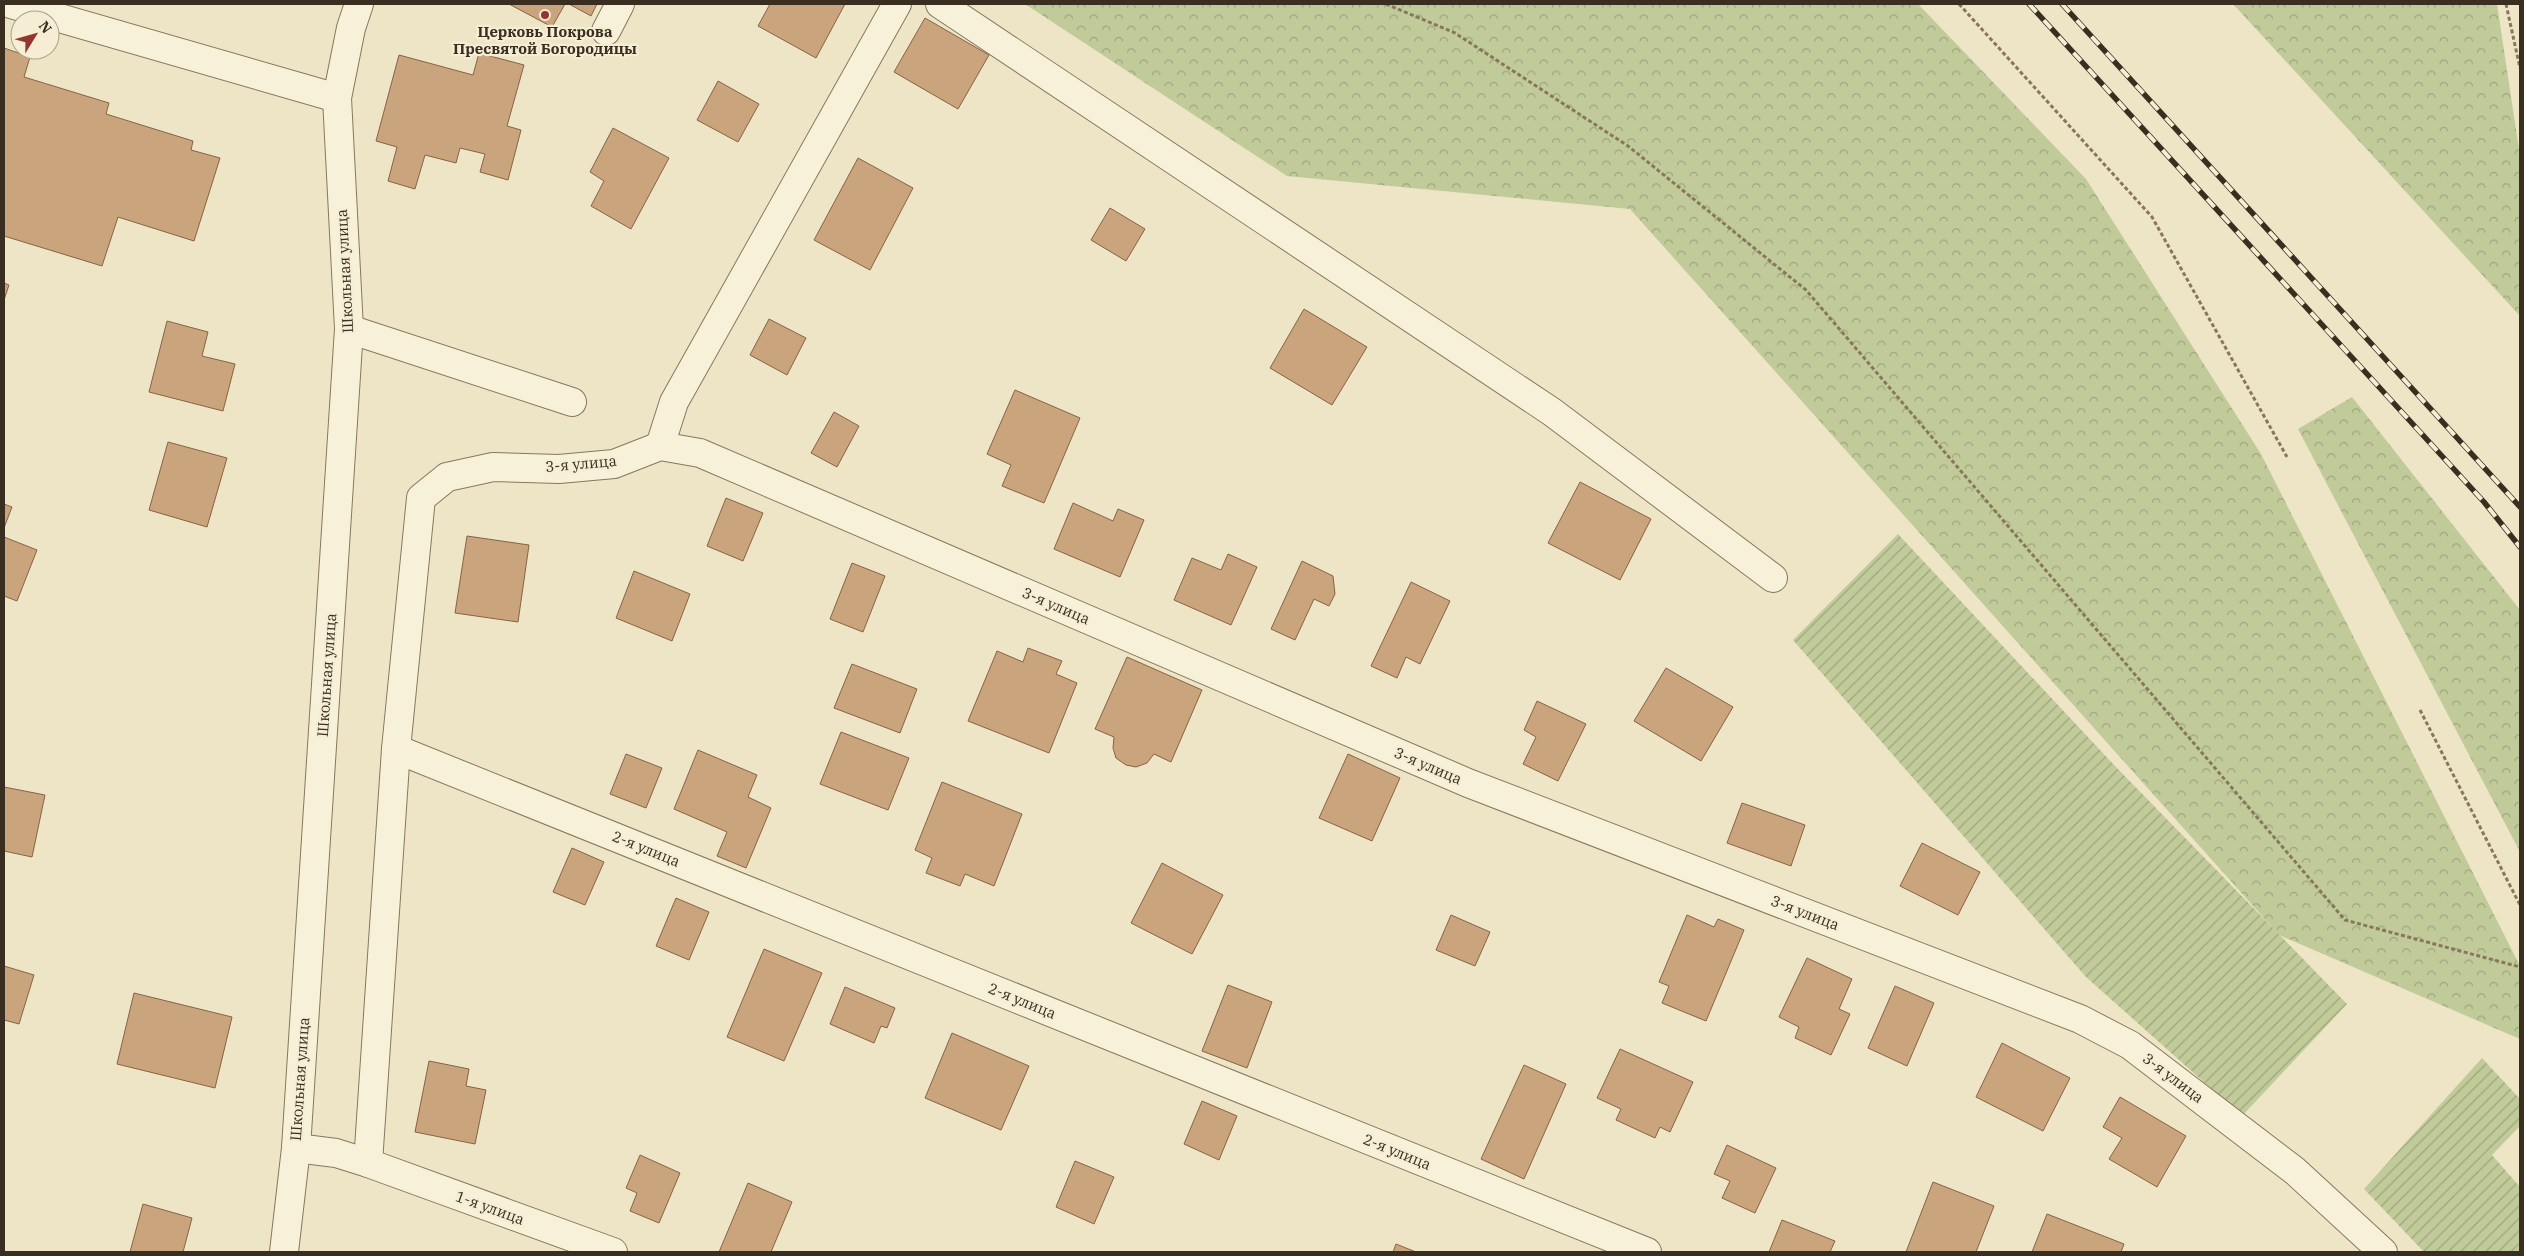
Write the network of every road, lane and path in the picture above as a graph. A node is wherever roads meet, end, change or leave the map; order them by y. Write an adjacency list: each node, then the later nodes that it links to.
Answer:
1 (11, 4): 11 (street)
2 (359, 4): 11 (street, Школьная улица)
3 (620, 4): 9 (street)
4 (897, 4): 14 (street)
5 (940, 4): 16 (street)
6 (1386, 4): 20 (path)
7 (1959, 4): 15 (path)
8 (2506, 4): 10 (path)
9 (606, 31)
10 (2520, 68)
11 (337, 98): 12 (street, Школьная улица)
12 (349, 329): 13 (street); 21 (street, Школьная улица)
13 (572, 402)
14 (660, 446): 18 (street, 3-я улица); 26 (street, 3-я улица)
15 (2287, 457)
16 (1773, 578)
17 (2420, 710): 19 (path)
18 (396, 749): 22 (street); 25 (street, 2-я улица)
19 (2520, 905)
20 (2520, 967)
21 (296, 1148): 22 (street, 1-я улица); 23 (street, Школьная улица)
22 (368, 1163): 24 (street, 1-я улица)
23 (284, 1252)
24 (613, 1252)
25 (1647, 1252)
26 (2383, 1252)

